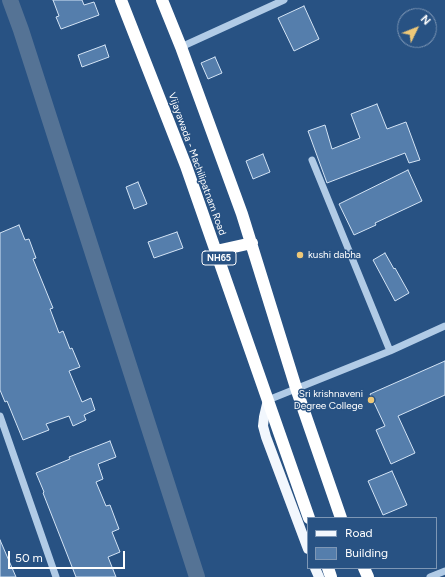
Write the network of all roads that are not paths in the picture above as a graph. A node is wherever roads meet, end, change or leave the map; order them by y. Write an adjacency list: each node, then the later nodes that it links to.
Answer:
1 (121, 0): 7 (highway, Vijayawada - Machilipatnam Road / NH65)
2 (162, 0): 4 (highway)
3 (284, 0): 4 (street)
4 (181, 47): 6 (highway)
5 (312, 160): 9 (street)
6 (252, 243): 7 (highway); 10 (highway)
7 (216, 251): 11 (highway, Vijayawada - Machilipatnam Road / NH65)
8 (445, 326): 9 (street)
9 (390, 351): 10 (street)
10 (296, 388): 11 (street); 14 (highway)
11 (268, 400): 13 (highway, Vijayawada - Machilipatnam Road / NH65); 15 (main road)
12 (0, 416): 17 (street)
13 (309, 517)
14 (341, 517)
15 (307, 546)
16 (445, 571): 18 (street)
17 (56, 577)
18 (430, 577)

